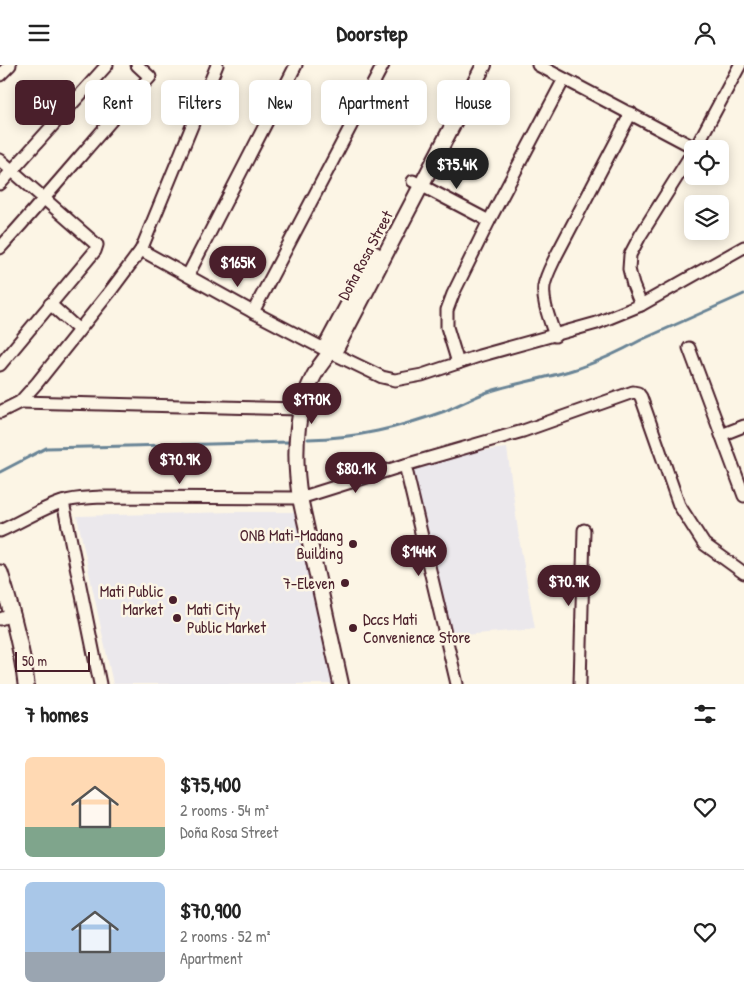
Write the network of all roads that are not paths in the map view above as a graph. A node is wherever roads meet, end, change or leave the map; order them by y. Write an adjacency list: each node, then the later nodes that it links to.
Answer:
1 (10, 65): 11 (street)
2 (107, 65): 18 (street)
3 (137, 65): 21 (street)
4 (218, 65): 25 (street)
5 (296, 65): 26 (street)
6 (383, 65): 29 (street)
7 (473, 65): 20 (street, Doña Rosa Street)
8 (484, 65): 20 (street, Doña Rosa Street)
9 (538, 65): 12 (street)
10 (740, 65): 14 (street)
11 (0, 75)
12 (564, 79): 13 (street); 22 (street)
13 (631, 113): 15 (street); 31 (street)
14 (699, 140)
15 (684, 144)
16 (0, 160): 18 (street)
17 (684, 166): 28 (street)
18 (12, 171): 19 (street); 21 (street)
19 (0, 184)
20 (417, 184): 22 (street); 33 (street, Doña Rosa Street)
21 (44, 199): 24 (street); 27 (street)
22 (489, 221): 34 (street)
23 (744, 247): 28 (street)
24 (0, 248)
25 (141, 250): 26 (street); 30 (street)
26 (188, 275): 29 (street)
27 (50, 304): 30 (street); 35 (street)
28 (641, 305): 31 (street)
29 (253, 312): 33 (street)
30 (79, 330): 36 (street)
31 (555, 336): 34 (street)
32 (690, 348): 40 (street)
33 (329, 352): 34 (street); 37 (street, Doña Rosa Street)
34 (458, 363)
35 (0, 365)
36 (20, 402): 37 (street); 38 (street)
37 (301, 409): 43 (street, Doña Rosa Street)
38 (0, 412)
39 (744, 425): 40 (street)
40 (721, 435): 42 (street)
41 (405, 465): 43 (street); 47 (street); 53 (street)
42 (744, 496)
43 (300, 499): 44 (street); 52 (street, Doña Rosa Street)
44 (63, 502): 46 (street); 51 (street)
45 (584, 530): 54 (street)
46 (0, 531)
47 (744, 573)
48 (1, 578): 49 (main road)
49 (6, 617): 50 (main road)
50 (26, 684)
51 (100, 684)
52 (342, 684)
53 (457, 684)
54 (580, 684)

